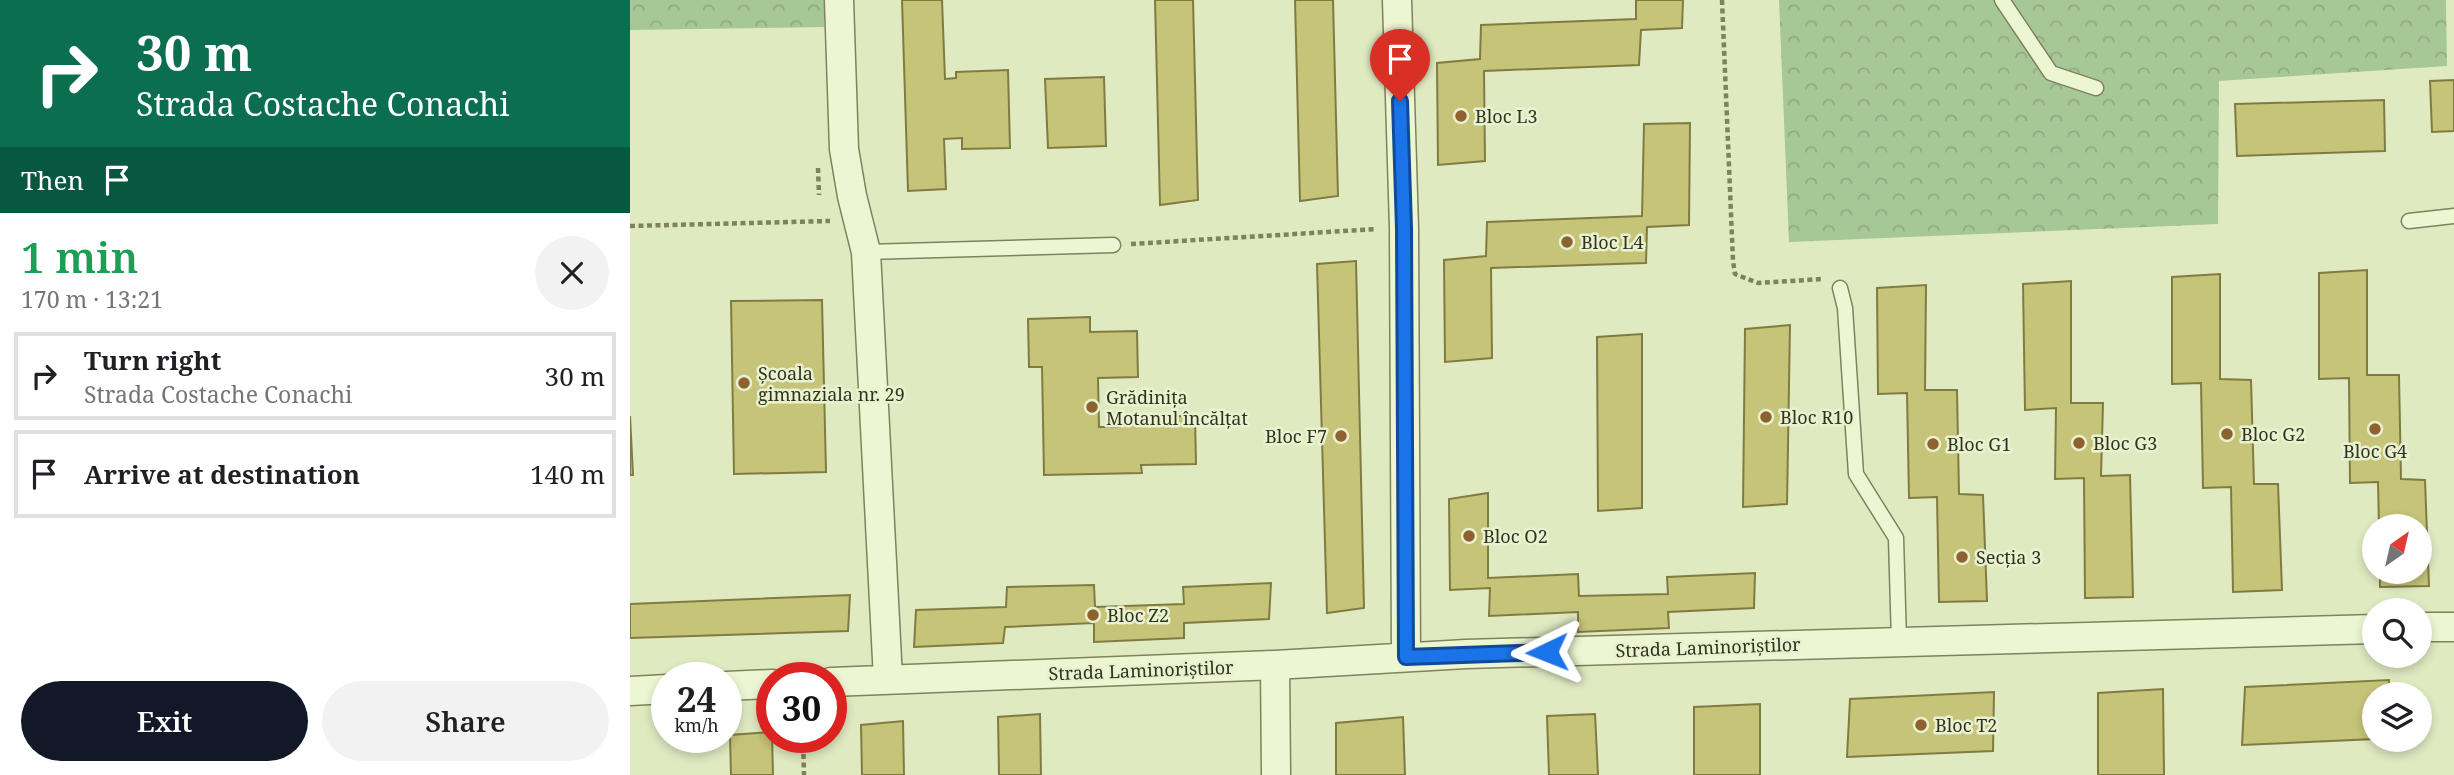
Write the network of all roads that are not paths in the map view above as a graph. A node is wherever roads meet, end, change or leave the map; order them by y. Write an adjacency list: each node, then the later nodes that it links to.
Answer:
1 (839, 0): 8 (street)
2 (1397, 0): 14 (street)
3 (2002, 0): 4 (lane)
4 (2096, 88)
5 (2454, 216): 6 (lane)
6 (2409, 220)
7 (1112, 245): 8 (lane)
8 (866, 251): 16 (street)
9 (1840, 289): 13 (lane)
10 (2454, 626): 11 (street)
11 (2432, 627)
12 (2362, 629): 13 (street, Strada Laminoriștilor)
13 (1899, 642): 14 (street, Strada Laminoriștilor)
14 (1406, 657): 15 (street, Strada Laminoriștilor)
15 (1275, 665): 16 (street, Strada Laminoriștilor); 20 (street)
16 (888, 679): 17 (street, Strada Laminoriștilor)
17 (847, 681)
18 (651, 690): 19 (street)
19 (630, 691)
20 (1276, 775)

